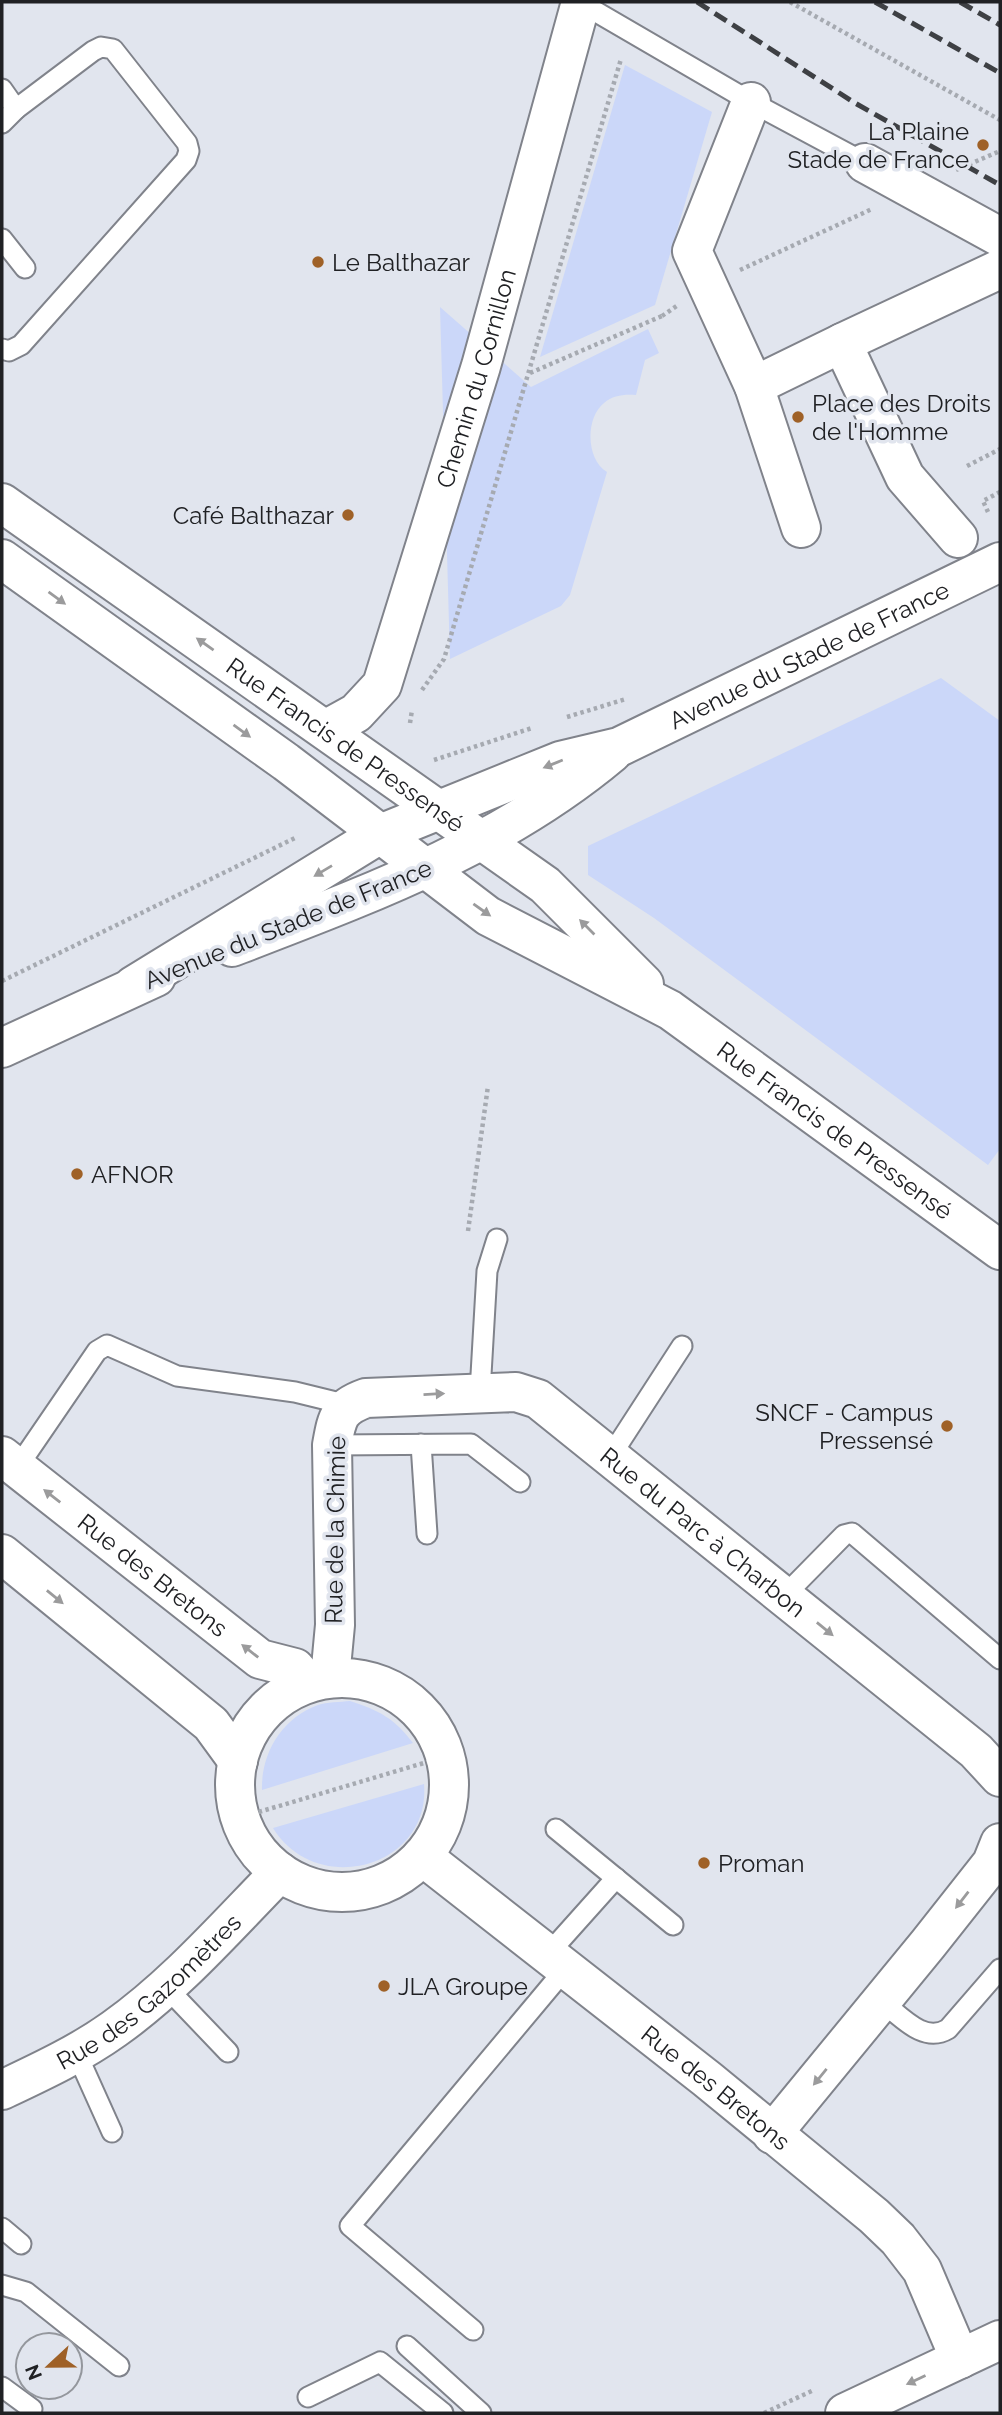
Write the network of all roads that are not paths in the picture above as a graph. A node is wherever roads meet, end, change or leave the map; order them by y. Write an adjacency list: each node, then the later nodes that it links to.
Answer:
1 (581, 2): 3 (lane); 19 (street, Chemin du Cornillon)
2 (2, 89): 4 (lane)
3 (751, 102): 6 (lane); 13 (street)
4 (16, 109): 5 (lane); 12 (lane)
5 (2, 123)
6 (865, 163): 7 (street)
7 (1000, 237)
8 (2, 239): 9 (lane)
9 (25, 268)
10 (1000, 269): 11 (street)
11 (842, 343): 13 (street); 16 (street)
12 (2, 349)
13 (754, 386): 15 (street)
14 (2, 503): 19 (street, Rue Francis de Pressensé, one-way to 14)
15 (801, 527)
16 (958, 538)
17 (2, 559): 22 (street, Rue Francis de Pressensé, one-way to 22)
18 (1000, 562): 20 (street, Avenue du Stade de France)
19 (327, 729): 21 (street, Rue Francis de Pressensé)
20 (619, 747): 21 (street, Avenue du Stade de France, one-way to 21); 23 (street, Avenue du Stade de France)
21 (441, 810): 22 (street, Avenue du Stade de France); 23 (street, Rue Francis de Pressensé)
22 (380, 834): 24 (street, Rue Francis de Pressensé); 25 (street, Avenue du Stade de France, one-way to 25)
23 (483, 841): 24 (street, Avenue du Stade de France); 26 (street, Rue Francis de Pressensé, one-way to 23)
24 (427, 870): 25 (street, Avenue du Stade de France); 26 (street, Rue Francis de Pressensé, one-way to 26)
25 (133, 986): 27 (street, Avenue du Stade de France)
26 (670, 1010): 29 (street, Rue Francis de Pressensé)
27 (2, 1048)
28 (497, 1239): 31 (lane)
29 (1000, 1250)
30 (682, 1346): 35 (lane)
31 (480, 1392): 32 (street, Rue du Parc à Charbon, one-way to 31); 35 (street, Rue du Parc à Charbon)
32 (357, 1401): 34 (street, Rue de la Chimie); 36 (lane)
33 (421, 1444): 34 (lane); 37 (lane); 38 (lane)
34 (332, 1445): 42 (street, Rue de la Chimie)
35 (610, 1457): 40 (street, Rue du Parc à Charbon)
36 (7, 1471): 42 (street, Rue des Bretons, one-way to 36)
37 (520, 1482)
38 (428, 1534)
39 (2, 1554): 43 (street, one-way to 43)
40 (784, 1596): 41 (lane); 44 (street, Rue du Parc à Charbon, one-way to 44)
41 (1000, 1659)
42 (319, 1680): 43 (street); 47 (street)
43 (238, 1761): 48 (street)
44 (1000, 1777)
45 (556, 1829): 49 (lane)
46 (1000, 1843): 54 (street, one-way to 54)
47 (422, 1856): 48 (street); 51 (street, Rue des Bretons)
48 (280, 1872): 53 (street, Rue des Gazomètres)
49 (616, 1878): 50 (lane); 51 (lane)
50 (673, 1925)
51 (557, 1961): 59 (street, Rue des Bretons); 63 (lane)
52 (1000, 1969): 54 (lane)
53 (165, 1986): 55 (street, Rue des Gazomètres); 56 (lane)
54 (881, 2001): 59 (street, one-way to 59)
55 (76, 2052): 57 (street, Rue des Gazomètres); 58 (lane)
56 (228, 2052)
57 (2, 2091)
58 (112, 2133)
59 (772, 2134): 66 (street, Rue des Bretons)
60 (2, 2228): 61 (lane)
61 (21, 2244)
62 (2, 2285): 67 (lane)
63 (473, 2330)
64 (1000, 2340): 66 (street)
65 (407, 2346): 72 (lane)
66 (960, 2359): 73 (street, one-way to 73)
67 (119, 2366)
68 (2, 2387): 70 (lane)
69 (308, 2397): 71 (lane)
70 (32, 2409)
71 (443, 2413)
72 (481, 2413)
73 (845, 2413)

